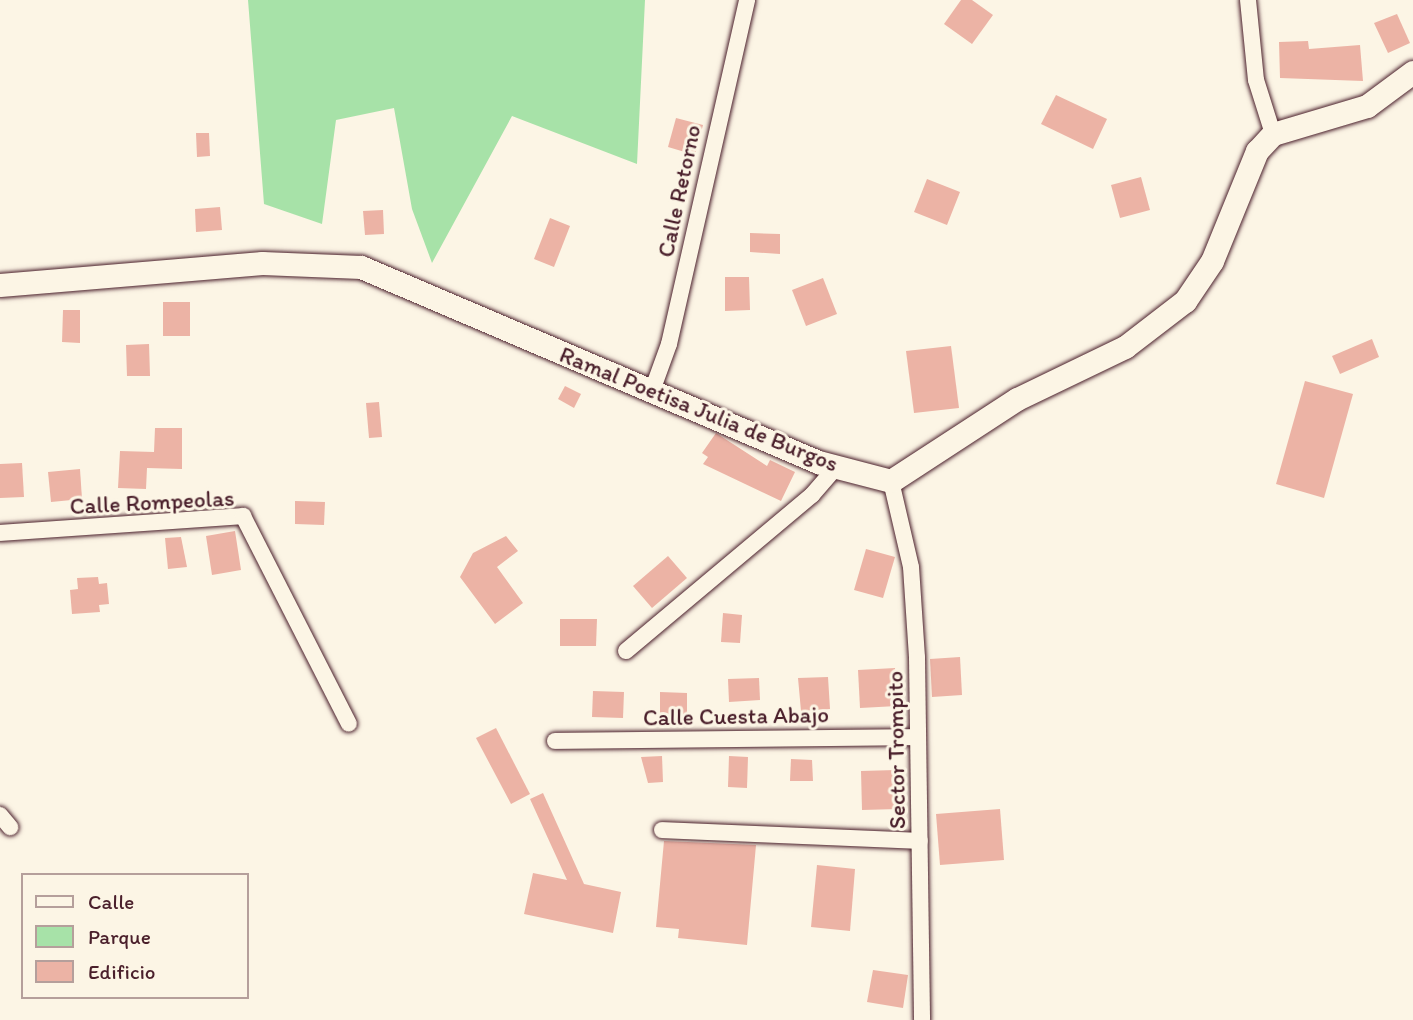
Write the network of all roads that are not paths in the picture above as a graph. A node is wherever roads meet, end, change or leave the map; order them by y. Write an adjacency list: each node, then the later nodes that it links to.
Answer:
1 (747, 0): 6 (street, Calle Retorno)
2 (1248, 0): 4 (street)
3 (1413, 72): 4 (street)
4 (1273, 134): 8 (street)
5 (0, 285): 6 (street, Ramal Poetisa Julia de Burgos)
6 (652, 391): 7 (street, Ramal Poetisa Julia de Burgos)
7 (837, 466): 8 (street, Ramal Poetisa Julia de Burgos); 10 (street)
8 (891, 481): 12 (street, Sector Trompito)
9 (0, 533): 11 (street, Calle Rompeolas)
10 (626, 651)
11 (349, 724)
12 (918, 737): 13 (street, Calle Cuesta Abajo); 15 (street, Sector Trompito)
13 (555, 741)
14 (662, 830): 15 (street)
15 (920, 841): 16 (street, Sector Trompito)
16 (922, 1020)

